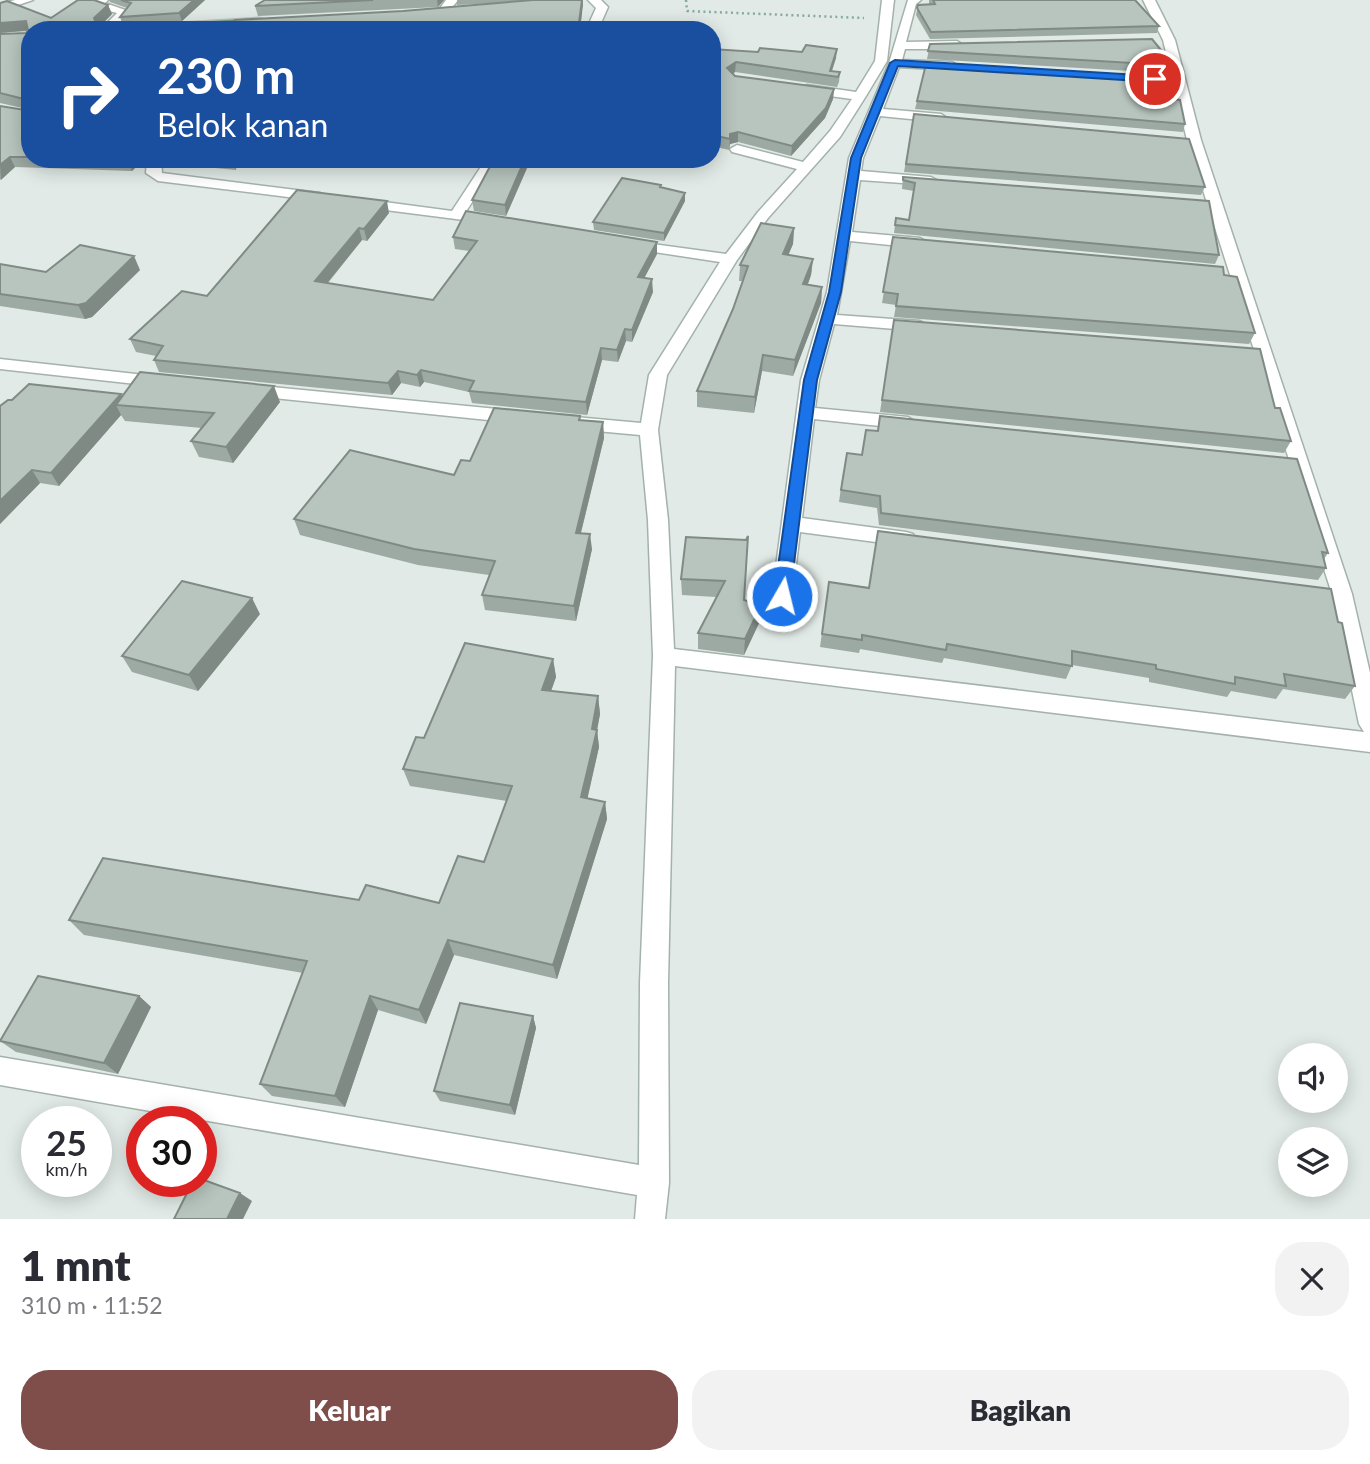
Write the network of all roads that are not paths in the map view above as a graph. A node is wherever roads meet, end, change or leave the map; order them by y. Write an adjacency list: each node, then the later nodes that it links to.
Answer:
1 (27, 0): 8 (street)
2 (102, 0): 11 (street)
3 (594, 0): 13 (street)
4 (1149, 0): 15 (street)
5 (913, 1): 7 (street); 17 (street)
6 (455, 5): 9 (main road)
7 (888, 7): 21 (street)
8 (0, 8)
9 (429, 12)
10 (270, 20): 12 (main road)
11 (116, 21)
12 (258, 21)
13 (596, 21)
14 (1156, 40): 15 (street)
15 (1170, 40): 49 (street)
16 (967, 44): 17 (street)
17 (899, 46): 18 (street)
18 (895, 63): 19 (street); 22 (street)
19 (963, 67)
20 (798, 87): 21 (street)
21 (860, 96): 25 (street)
22 (875, 112): 23 (street); 28 (street)
23 (958, 120)
24 (737, 149): 25 (street)
25 (806, 167): 35 (street)
26 (153, 168): 30 (street)
27 (487, 168): 30 (street)
28 (853, 176): 29 (street); 32 (street)
29 (951, 183)
30 (457, 215): 31 (street)
31 (512, 224)
32 (844, 236): 34 (street); 36 (street)
33 (607, 240): 35 (street)
34 (938, 245)
35 (730, 259): 45 (street)
36 (827, 319): 37 (street); 43 (street)
37 (937, 328)
38 (0, 364): 39 (street)
39 (48, 371): 40 (street); 41 (street)
40 (34, 383)
41 (184, 384)
42 (239, 390): 45 (street)
43 (807, 413): 44 (street); 46 (street)
44 (930, 425)
45 (649, 430): 51 (street)
46 (792, 524): 47 (street); 50 (street)
47 (930, 542)
48 (1314, 591): 49 (street)
49 (1342, 594): 52 (street)
50 (782, 596)
51 (664, 656): 53 (street); 55 (street)
52 (1370, 724)
53 (1370, 742)
54 (0, 1071): 55 (street)
55 (654, 1183): 56 (street)
56 (650, 1219)

